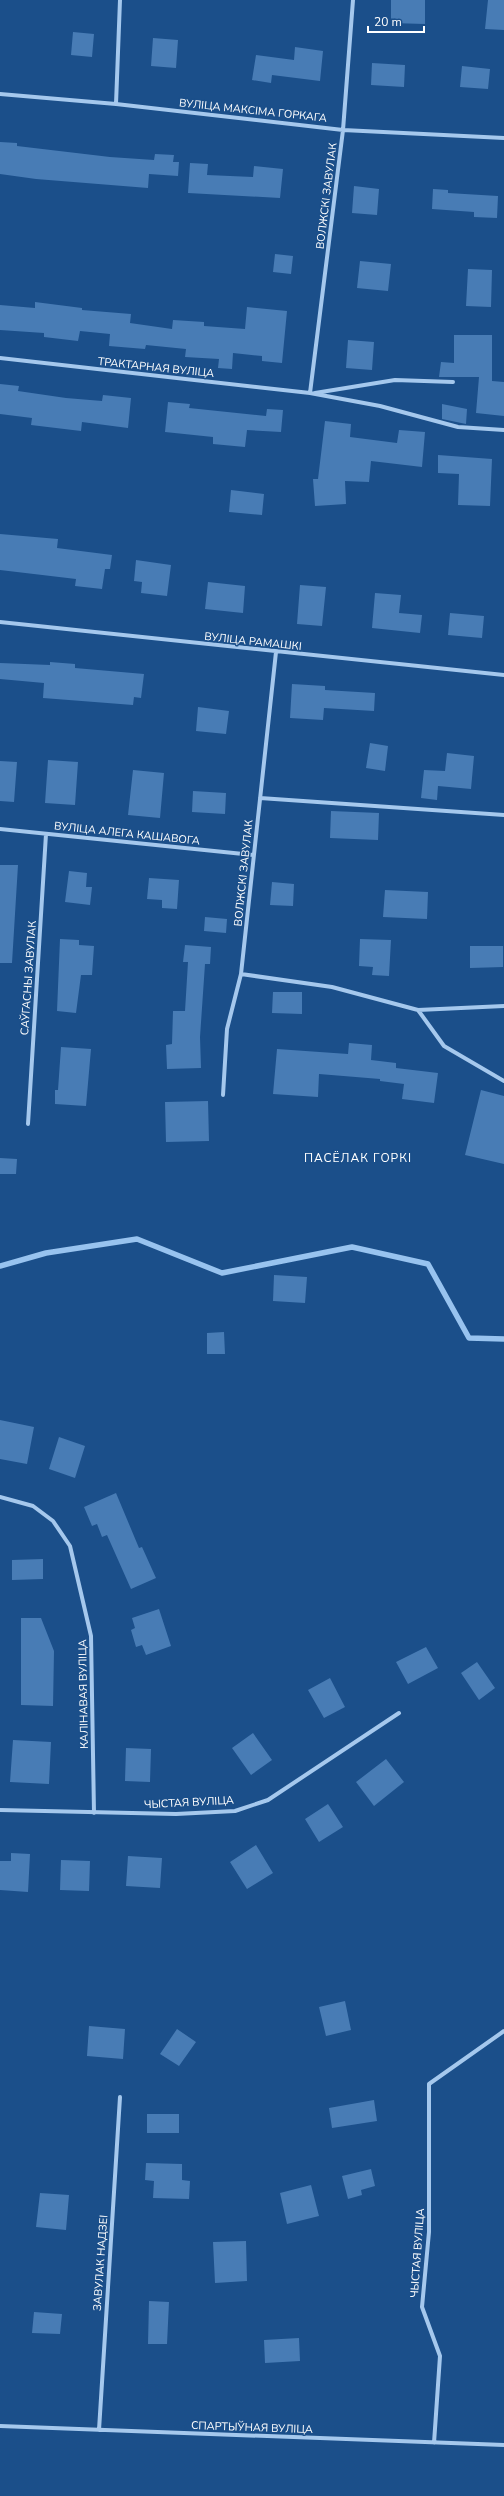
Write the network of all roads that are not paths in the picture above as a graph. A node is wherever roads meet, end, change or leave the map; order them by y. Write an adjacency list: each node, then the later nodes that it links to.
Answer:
1 (120, 0): 4 (street)
2 (353, 0): 5 (street, ВОЛЖСКІ ЗАВУЛАК)
3 (0, 94): 4 (street, ВУЛІЦА МАКСІМА ГОРКАГА)
4 (116, 104): 5 (street, ВУЛІЦА МАКСІМА ГОРКАГА)
5 (343, 130): 6 (street, ВУЛІЦА МАКСІМА ГОРКАГА); 9 (street, ВОЛЖСКІ ЗАВУЛАК)
6 (504, 138)
7 (0, 358): 9 (street, ТРАКТАРНАЯ ВУЛІЦА)
8 (453, 382): 9 (street, ТРАКТАРНАЯ ВУЛІЦА)
9 (310, 393): 10 (street, ТРАКТАРНАЯ ВУЛІЦА)
10 (504, 430)
11 (0, 622): 12 (street, ВУЛІЦА РАМАШКІ)
12 (276, 652): 13 (street, ВУЛІЦА РАМАШКІ); 14 (street, ВОЛЖСКІ ЗАВУЛАК)
13 (504, 675)
14 (260, 798): 15 (street); 18 (street, ВОЛЖСКІ ЗАВУЛАК)
15 (504, 815)
16 (0, 829): 17 (street, ВУЛІЦА АЛЕГА КАШАВОГА)
17 (46, 834): 18 (street, ВУЛІЦА АЛЕГА КАШАВОГА); 24 (street, САЎГАСНЫ ЗАВУЛАК)
18 (253, 855): 19 (street, ВОЛЖСКІ ЗАВУЛАК)
19 (241, 974): 21 (street); 23 (street, ВОЛЖСКІ ЗАВУЛАК)
20 (504, 1006): 21 (street)
21 (418, 1010): 22 (street)
22 (504, 1081)
23 (223, 1095)
24 (28, 1124)
25 (0, 1497): 28 (street, КАЛІНАВАЯ ВУЛІЦА)
26 (399, 1713): 28 (street, ЧЫСТАЯ ВУЛІЦА)
27 (0, 1810): 28 (street, ЧЫСТАЯ ВУЛІЦА)
28 (94, 1813)
29 (504, 2031): 33 (street, ЧЫСТАЯ ВУЛІЦА)
30 (120, 2097): 32 (street, ЗАВУЛАК НАДЗЕІ)
31 (0, 2426): 32 (street, СПАРТЫЎНАЯ ВУЛІЦА)
32 (99, 2430): 33 (street, СПАРТЫЎНАЯ ВУЛІЦА)
33 (434, 2443): 34 (street, СПАРТЫЎНАЯ ВУЛІЦА)
34 (504, 2445)

